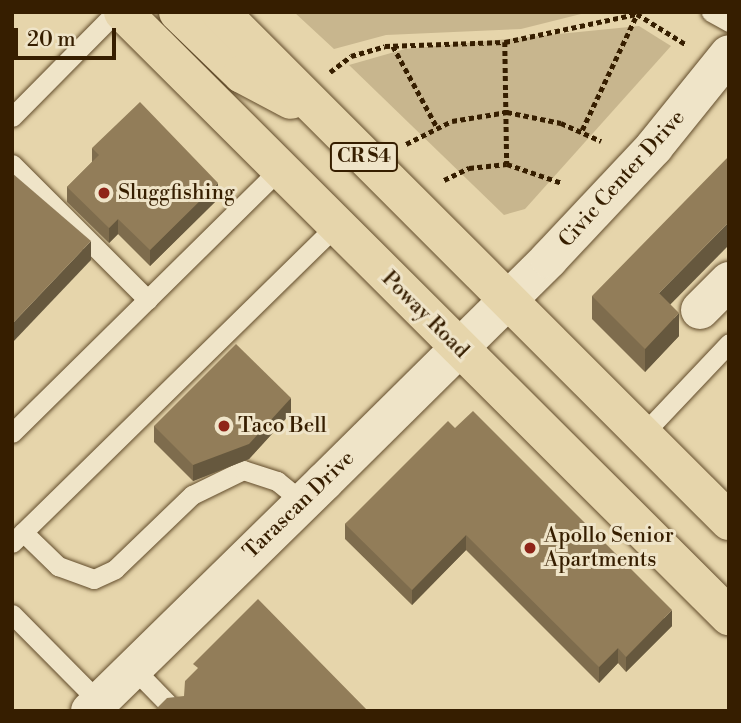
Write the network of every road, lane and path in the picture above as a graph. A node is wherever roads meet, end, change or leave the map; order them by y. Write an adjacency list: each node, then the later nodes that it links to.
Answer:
1 (116, 12): 15 (lane)
2 (123, 12): 22 (main road, Poway Road)
3 (178, 12): 13 (main road)
4 (220, 12): 13 (main road, CR S4)
5 (711, 12): 7 (lane)
6 (637, 14): 8 (path); 9 (path); 17 (path)
7 (729, 22)
8 (505, 42): 10 (path); 14 (path)
9 (687, 45)
10 (393, 46): 12 (path); 16 (path)
11 (729, 54): 28 (street, Civic Center Drive)
12 (330, 72)
13 (319, 112): 28 (main road, CR S4)
14 (507, 112): 16 (path); 17 (path); 21 (path)
15 (12, 117)
16 (436, 127): 19 (path)
17 (582, 130): 18 (path)
18 (601, 141)
19 (406, 144)
20 (12, 164): 27 (lane)
21 (507, 164): 23 (path); 24 (path)
22 (280, 169): 25 (main road, Poway Road); 27 (lane)
23 (444, 180)
24 (562, 183)
25 (336, 226): 31 (main road, Poway Road); 36 (lane)
26 (729, 281): 29 (street)
27 (148, 300): 32 (lane)
28 (509, 300): 31 (street, Tarascan Drive); 33 (main road, CR S4)
29 (700, 310)
30 (729, 344): 33 (lane)
31 (459, 349): 34 (street, Tarascan Drive); 38 (main road, Poway Road)
32 (12, 433)
33 (643, 434): 35 (main road, CR S4)
34 (314, 491): 36 (lane); 39 (street, Tarascan Drive)
35 (729, 521)
36 (18, 537)
37 (12, 614): 40 (lane)
38 (729, 616)
39 (133, 668): 40 (street, Tarascan Drive); 41 (lane)
40 (95, 706)
41 (175, 711)

